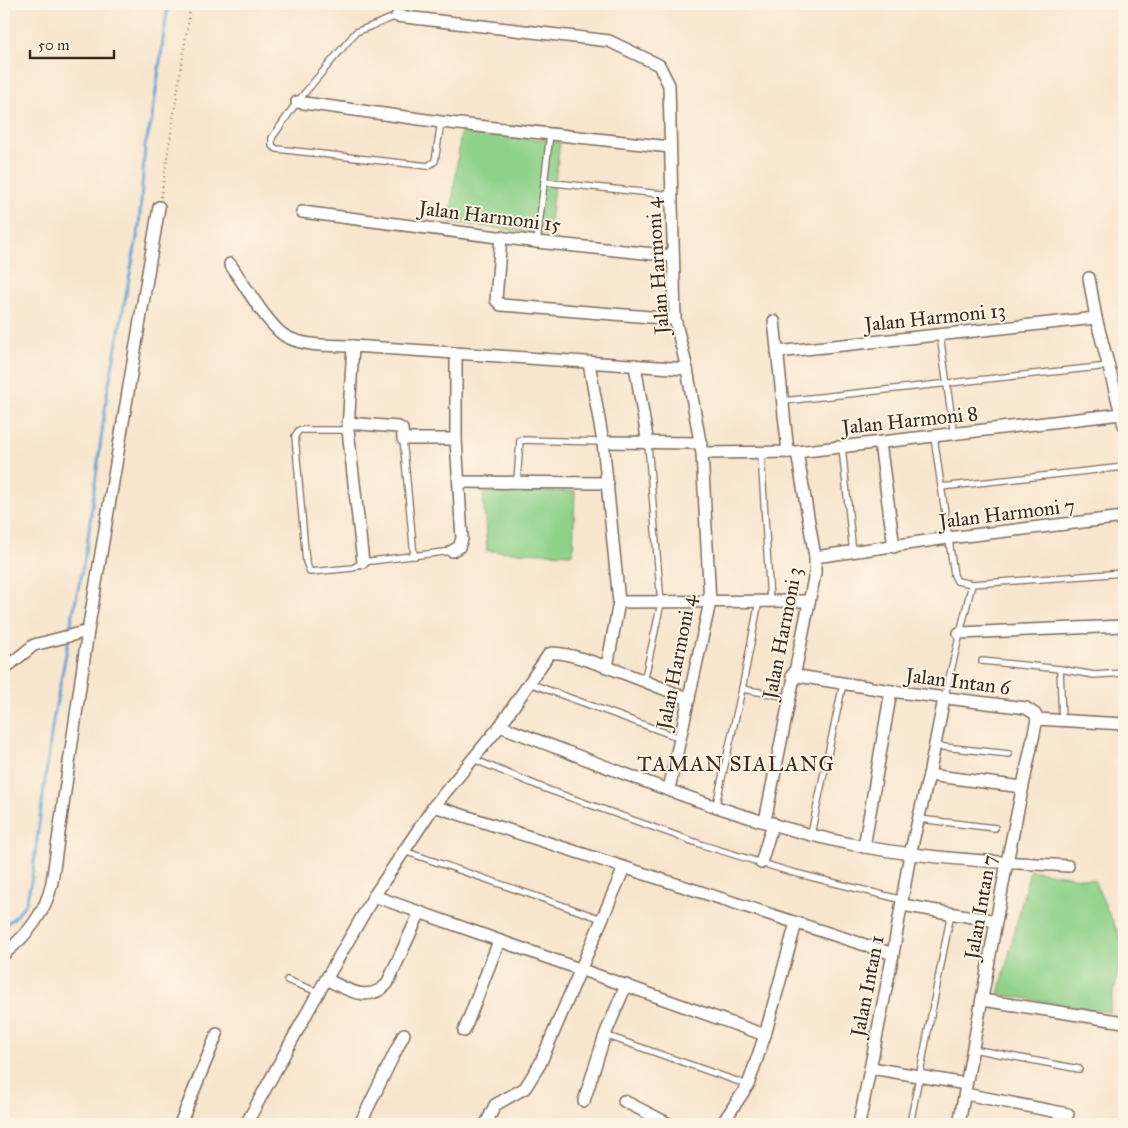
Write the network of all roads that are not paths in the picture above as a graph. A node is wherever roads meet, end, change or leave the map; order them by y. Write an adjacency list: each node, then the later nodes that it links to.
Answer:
1 (398, 16): 2 (lane); 5 (street, Jalan Harmoni 4)
2 (297, 102): 3 (street); 3 (lane)
3 (441, 122): 4 (street)
4 (550, 134): 5 (street); 6 (lane)
5 (670, 147): 7 (street, Jalan Harmoni 4)
6 (544, 182): 7 (lane); 11 (lane)
7 (671, 195): 12 (street, Jalan Harmoni 4)
8 (159, 207): 63 (street)
9 (302, 212): 10 (street, Jalan Harmoni 15)
10 (500, 237): 11 (street, Jalan Harmoni 15); 16 (street)
11 (537, 242): 12 (street, Jalan Harmoni 15)
12 (673, 256): 16 (street, Jalan Harmoni 4)
13 (230, 264): 19 (street)
14 (1089, 278): 15 (street)
15 (1096, 318): 18 (street, Jalan Harmoni 13); 24 (street)
16 (675, 319): 25 (street, Jalan Harmoni 4)
17 (774, 322): 20 (street, Jalan Harmoni 3)
18 (940, 335): 20 (street, Jalan Harmoni 13); 26 (lane)
19 (353, 346): 21 (street); 29 (street)
20 (777, 352): 27 (street, Jalan Harmoni 3)
21 (456, 355): 22 (street); 33 (street)
22 (589, 363): 23 (street); 34 (street)
23 (635, 366): 25 (street); 36 (street)
24 (1108, 366): 26 (lane); 28 (street)
25 (687, 369): 38 (street, Jalan Harmoni 4)
26 (947, 383): 27 (lane); 30 (lane)
27 (782, 401): 40 (street, Jalan Harmoni 3)
28 (1123, 420): 30 (street, Jalan Harmoni 8)
29 (348, 426): 32 (street); 53 (street); 53 (lane)
30 (954, 435): 31 (street, Jalan Harmoni 8)
31 (934, 437): 35 (street, Jalan Harmoni 8); 45 (lane)
32 (404, 439): 33 (street); 51 (lane)
33 (456, 439): 42 (street)
34 (603, 442): 36 (street, Jalan Harmoni 8); 43 (lane); 44 (street)
35 (880, 443): 37 (street, Jalan Harmoni 8); 48 (street)
36 (648, 444): 38 (street, Jalan Harmoni 8); 60 (lane)
37 (842, 447): 40 (street, Jalan Harmoni 8); 50 (lane)
38 (702, 448): 39 (street, Jalan Harmoni 8); 61 (street, Jalan Harmoni 4)
39 (761, 452): 40 (street, Jalan Harmoni 8); 57 (lane)
40 (792, 452): 52 (street, Jalan Harmoni 3)
41 (1124, 467): 45 (lane)
42 (458, 482): 43 (street); 49 (street)
43 (517, 482): 44 (street)
44 (608, 483): 59 (street)
45 (941, 487): 47 (lane)
46 (1124, 518): 47 (street, Jalan Harmoni 7)
47 (948, 538): 48 (street, Jalan Harmoni 7); 55 (lane)
48 (894, 547): 50 (street, Jalan Harmoni 7)
49 (452, 552): 51 (lane)
50 (853, 553): 52 (street, Jalan Harmoni 7)
51 (414, 556): 53 (lane)
52 (815, 557): 58 (street, Jalan Harmoni 3)
53 (363, 562)
54 (1124, 573): 55 (lane)
55 (972, 584): 64 (lane)
56 (758, 601): 57 (street); 61 (street); 74 (lane)
57 (770, 601): 58 (street)
58 (809, 601): 70 (street, Jalan Harmoni 3)
59 (619, 602): 60 (street); 66 (street)
60 (660, 602): 61 (street); 71 (lane)
61 (710, 602): 77 (street, Jalan Harmoni 4)
62 (1124, 626): 64 (street)
63 (88, 631): 67 (street); 111 (street)
64 (959, 633): 78 (lane)
65 (982, 661): 68 (lane)
66 (607, 667): 71 (street); 72 (street)
67 (4, 670)
68 (1060, 670): 69 (lane); 80 (lane)
69 (1124, 672)
70 (792, 675): 73 (street, Jalan Intan 6); 76 (street, Jalan Harmoni 3)
71 (644, 682): 77 (street)
72 (529, 683): 82 (street); 83 (lane)
73 (843, 684): 75 (street, Jalan Intan 6); 95 (lane)
74 (742, 689): 76 (lane); 90 (lane)
75 (891, 692): 78 (street, Jalan Intan 6); 96 (street)
76 (788, 697): 93 (street, Jalan Harmoni 3)
77 (689, 699): 83 (street, Jalan Harmoni 4)
78 (944, 699): 79 (street, Jalan Intan 6); 84 (street, Jalan Intan 1)
79 (1037, 719): 80 (street); 88 (street, Jalan Intan 7)
80 (1062, 720): 81 (street)
81 (1124, 724)
82 (500, 726): 86 (street); 89 (street)
83 (680, 738): 89 (street, Jalan Harmoni 4)
84 (935, 746): 85 (lane); 87 (street, Jalan Intan 1)
85 (1010, 754)
86 (473, 759): 91 (street); 100 (lane)
87 (929, 775): 88 (street); 92 (street, Jalan Intan 1)
88 (1022, 787): 99 (street, Jalan Intan 7)
89 (669, 789): 90 (street)
90 (716, 805): 93 (street)
91 (434, 806): 97 (street); 102 (street)
92 (918, 819): 94 (lane); 98 (street, Jalan Intan 1)
93 (769, 822): 95 (street); 100 (street, Jalan Harmoni 3)
94 (995, 828)
95 (811, 834): 96 (street)
96 (864, 847): 98 (street)
97 (404, 851): 103 (street); 107 (lane)
98 (910, 854): 99 (street); 104 (street, Jalan Intan 1)
99 (1008, 862): 101 (street); 108 (street, Jalan Intan 7)
100 (761, 863): 104 (lane)
101 (1068, 866)
102 (624, 868): 107 (street); 109 (street)
103 (374, 896): 105 (street); 114 (street)
104 (902, 902): 106 (street); 112 (street, Jalan Intan 1)
105 (420, 912): 110 (street); 114 (street)
106 (950, 913): 108 (street); 128 (lane)
107 (602, 918): 113 (street)
108 (996, 921): 118 (street, Jalan Intan 7)
109 (796, 923): 112 (street); 124 (street)
110 (499, 940): 113 (street); 120 (street)
111 (4, 954)
112 (893, 954): 126 (street, Jalan Intan 1)
113 (580, 969): 116 (street); 137 (street)
114 (326, 979): 117 (street)
115 (287, 980): 117 (lane)
116 (626, 986): 123 (street); 124 (street)
117 (318, 992): 135 (street)
118 (982, 1000): 119 (street); 125 (street, Jalan Intan 7)
119 (1124, 1022)
120 (464, 1031)
121 (218, 1034): 134 (street)
122 (404, 1034): 136 (street)
123 (604, 1035): 129 (lane); 131 (street)
124 (765, 1035): 129 (street)
125 (972, 1049): 127 (lane); 130 (street, Jalan Intan 7)
126 (870, 1068): 128 (street); 140 (street, Jalan Intan 1)
127 (1079, 1069)
128 (920, 1076): 130 (street); 141 (lane)
129 (748, 1085): 139 (street)
130 (966, 1089): 133 (street); 142 (street, Jalan Intan 7)
131 (584, 1101)
132 (624, 1101): 138 (street)
133 (1068, 1114)
134 (180, 1124)
135 (246, 1124)
136 (360, 1124)
137 (486, 1124)
138 (669, 1124)
139 (722, 1124)
140 (859, 1124)
141 (910, 1124)
142 (959, 1124)

